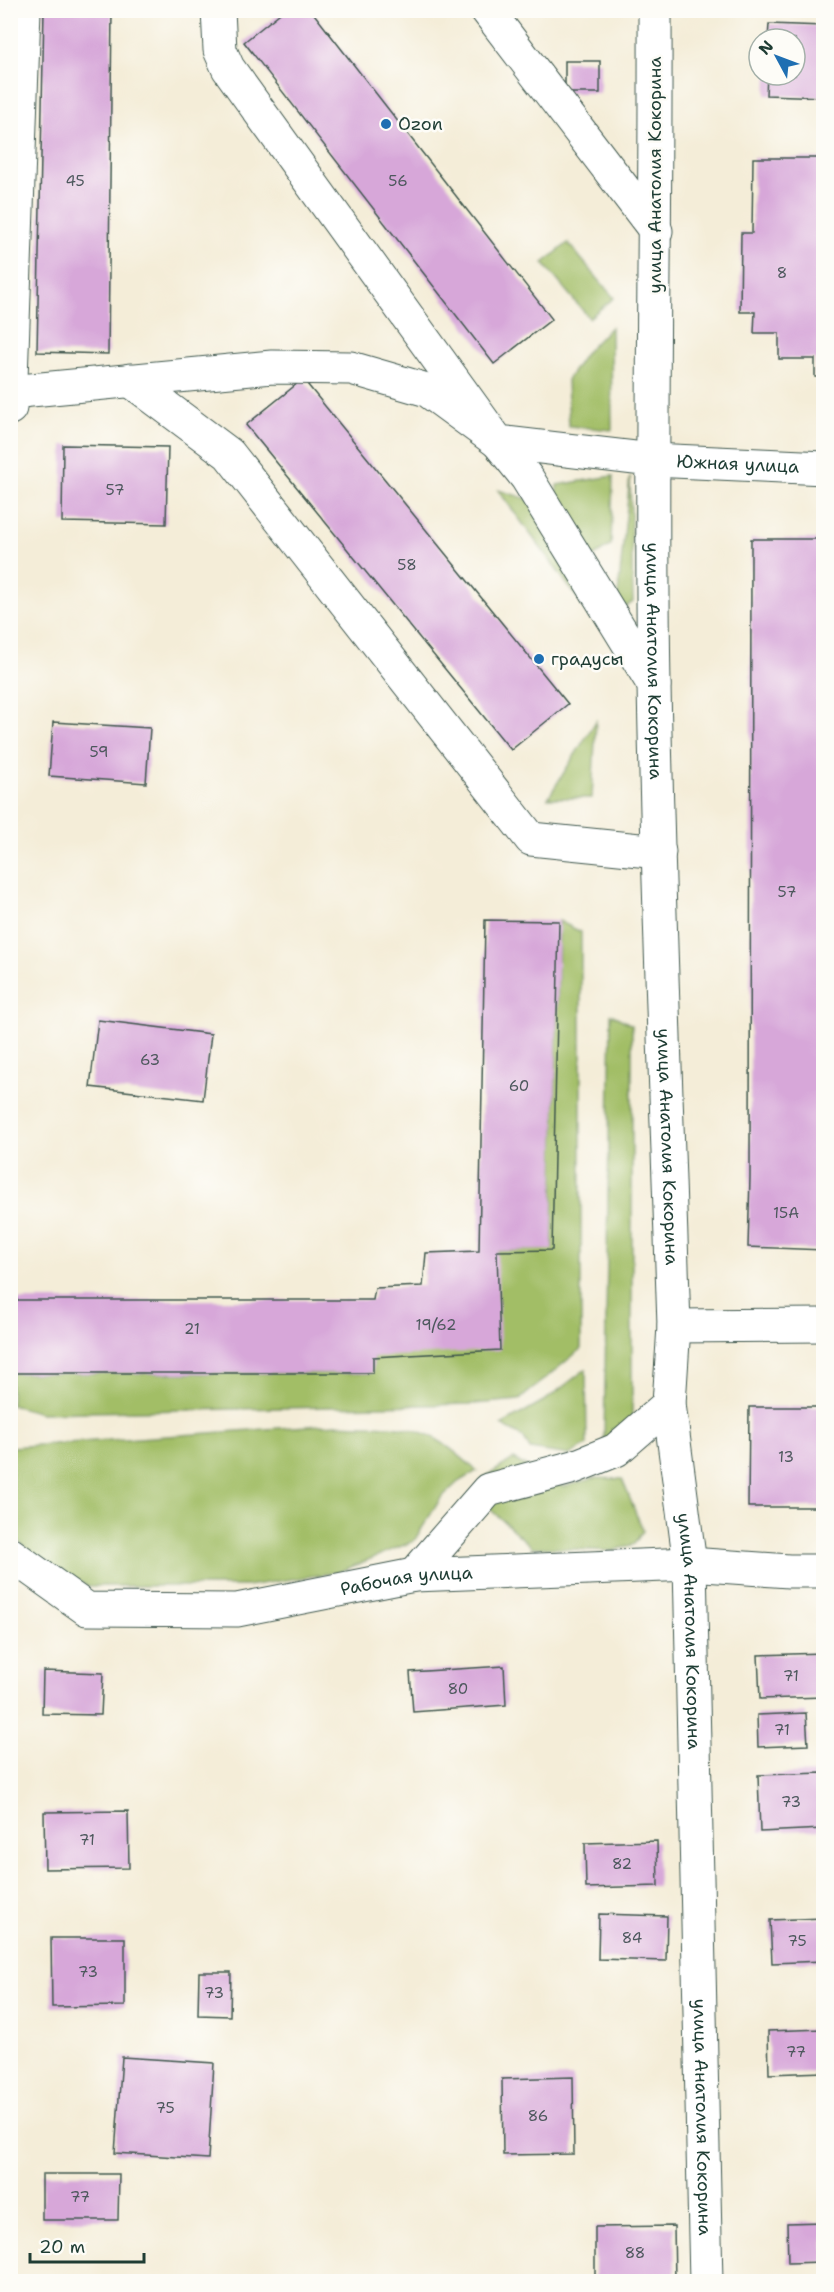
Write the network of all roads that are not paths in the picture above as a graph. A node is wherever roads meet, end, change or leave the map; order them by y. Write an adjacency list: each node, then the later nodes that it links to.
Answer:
1 (24, 10): 7 (street)
2 (218, 10): 9 (street)
3 (487, 10): 5 (street)
4 (655, 10): 5 (street, улица Анатолия Кокорина)
5 (656, 231): 10 (street, улица Анатолия Кокорина)
6 (130, 380): 7 (street); 9 (street); 13 (street)
7 (11, 392): 8 (street)
8 (10, 408)
9 (498, 442): 10 (street, Южная улица); 12 (street)
10 (652, 460): 11 (street, Южная улица); 12 (street, улица Анатолия Кокорина)
11 (824, 468)
12 (654, 685): 13 (street, улица Анатолия Кокорина)
13 (659, 852): 15 (street, улица Анатолия Кокорина)
14 (824, 1325): 15 (street)
15 (674, 1326): 16 (street, улица Анатолия Кокорина)
16 (669, 1404): 18 (street, улица Анатолия Кокорина); 20 (street)
17 (10, 1554): 20 (street, Рабочая улица)
18 (690, 1564): 19 (street, Рабочая улица); 20 (street, Рабочая улица); 21 (street, улица Анатолия Кокорина)
19 (824, 1571)
20 (414, 1575)
21 (706, 2282)

